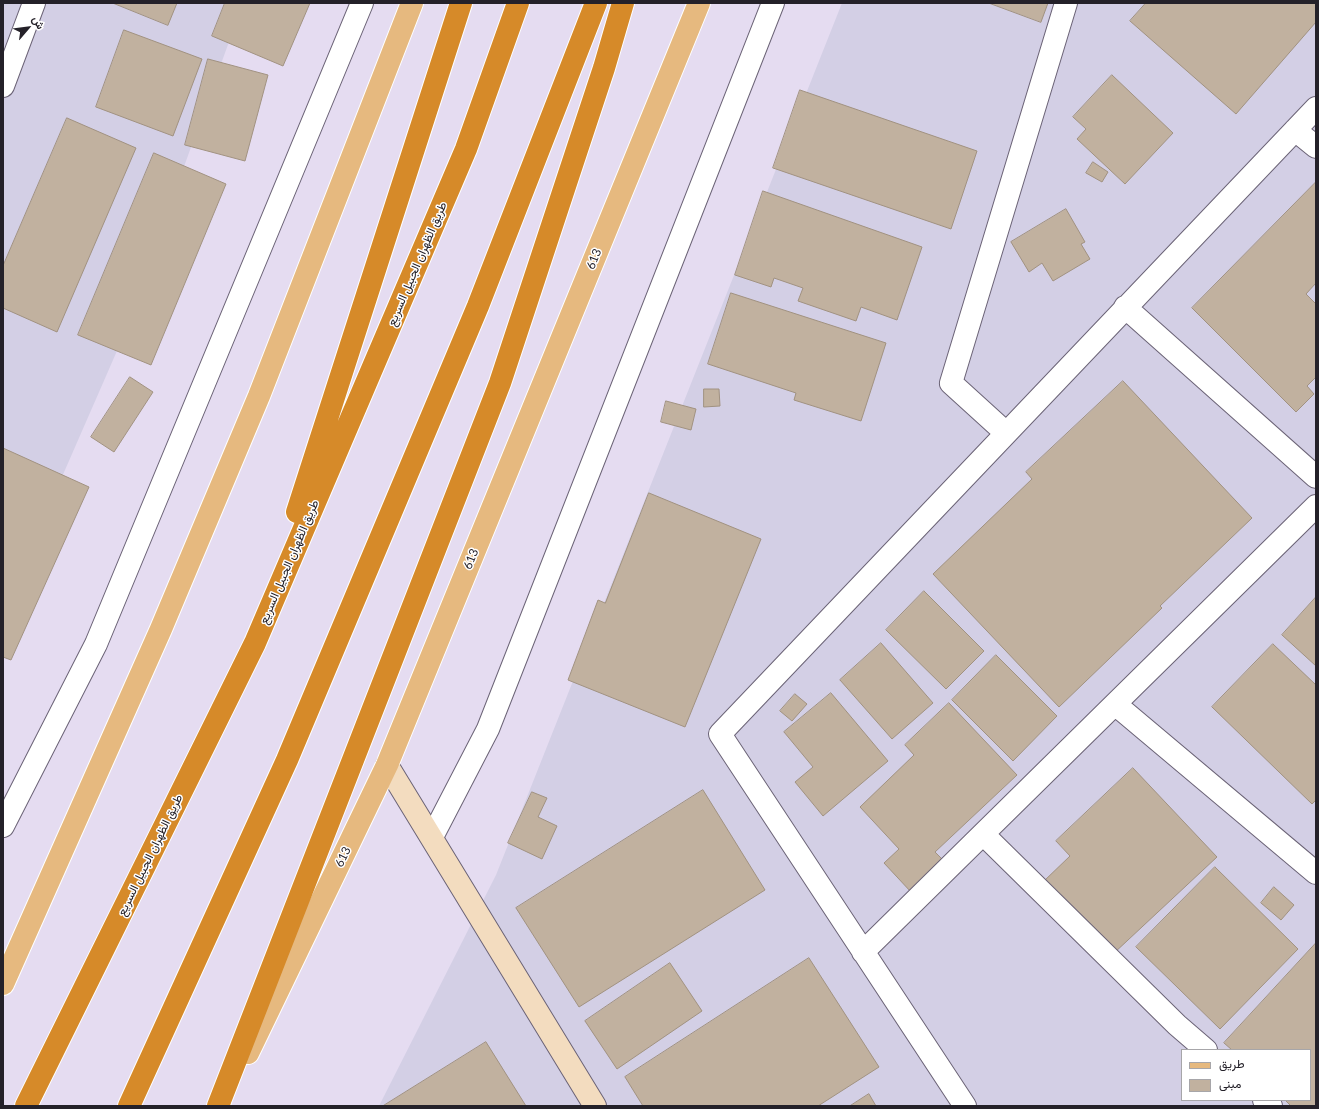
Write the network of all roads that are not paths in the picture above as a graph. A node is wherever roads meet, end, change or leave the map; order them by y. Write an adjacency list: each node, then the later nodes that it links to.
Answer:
1 (34, 3): 11 (street)
2 (362, 3): 22 (street)
3 (412, 3): 27 (main road)
4 (461, 3): 19 (highway)
5 (518, 3): 19 (highway, طريق الظهران الجبيل السريع)
6 (596, 3): 30 (highway)
7 (623, 3): 31 (highway)
8 (699, 3): 21 (main road, 613)
9 (773, 3): 24 (street)
10 (1066, 3): 16 (street)
11 (3, 86)
12 (1316, 108): 13 (street)
13 (1295, 130): 14 (street); 15 (street)
14 (1316, 147)
15 (1125, 307): 16 (street); 17 (street)
16 (1006, 433): 26 (street)
17 (1316, 477)
18 (1316, 506): 20 (street)
19 (255, 643): 29 (highway, طريق الظهران الجبيل السريع)
20 (1115, 704): 23 (street); 25 (street)
21 (388, 765): 24 (street); 32 (main road, 613)
22 (3, 826)
23 (984, 834): 26 (street); 28 (street)
24 (432, 837): 33 (street)
25 (1316, 873)
26 (863, 952): 34 (street)
27 (3, 984)
28 (1205, 1049)
29 (26, 1106)
30 (129, 1106)
31 (218, 1106)
32 (222, 1106)
33 (595, 1106)
34 (965, 1106)

